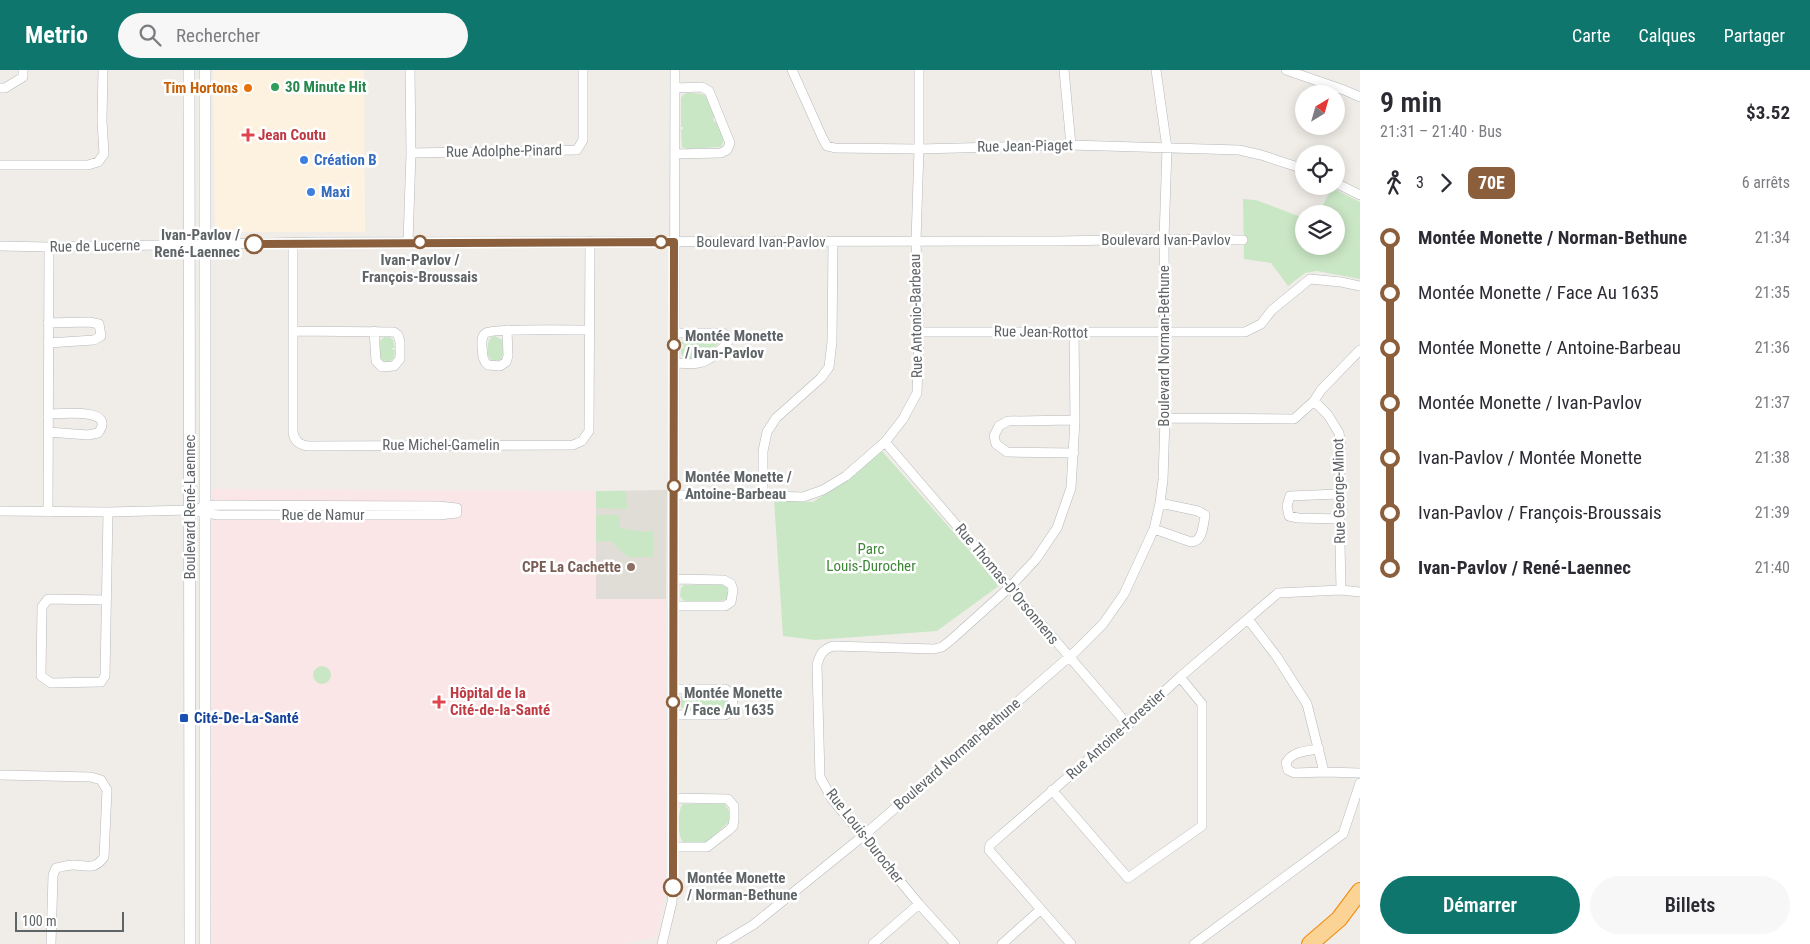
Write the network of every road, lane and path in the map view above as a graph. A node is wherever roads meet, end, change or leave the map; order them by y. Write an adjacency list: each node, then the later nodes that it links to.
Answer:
1 (23, 70): 13 (street)
2 (103, 70): 21 (street)
3 (189, 70): 34 (street, Boulevard René-Laennec)
4 (205, 70): 33 (street, Boulevard René-Laennec)
5 (410, 70): 19 (street)
6 (583, 70): 19 (street, Rue Adolphe-Pinard)
7 (675, 70): 14 (street)
8 (792, 70): 18 (street, Rue Jean-Piaget)
9 (919, 70): 18 (street, Rue Antonio-Barbeau)
10 (1064, 70): 16 (street)
11 (1156, 70): 17 (street, Boulevard Norman-Bethune)
12 (1286, 70): 15 (street)
13 (0, 88)
14 (675, 88): 20 (street); 20 (street)
15 (1360, 97)
16 (1071, 144): 17 (street, Rue Jean-Piaget); 18 (street, Rue Jean-Piaget)
17 (1167, 148): 22 (street, Rue Jean-Piaget); 25 (street, Boulevard Norman-Bethune)
18 (919, 149): 28 (street, Rue Antonio-Barbeau)
19 (410, 153): 29 (street)
20 (675, 154): 30 (street)
21 (0, 165)
22 (1295, 166)
23 (1345, 188): 24 (street)
24 (1360, 195)
25 (1164, 238): 26 (street, Boulevard Ivan-Pavlov); 28 (street, Boulevard Ivan-Pavlov); 45 (street, Boulevard Norman-Bethune)
26 (1243, 240)
27 (590, 241): 29 (street, Boulevard Ivan-Pavlov); 30 (street, Boulevard Ivan-Pavlov); 40 (street, Rue Michel-Gamelin)
28 (916, 241): 31 (street, Boulevard Ivan-Pavlov); 44 (street, Rue Antonio-Barbeau)
29 (408, 242): 32 (street, Boulevard Ivan-Pavlov)
30 (674, 242): 31 (street, Boulevard Ivan-Pavlov); 46 (street)
31 (833, 242): 59 (street)
32 (293, 243): 33 (street, Boulevard Ivan-Pavlov); 43 (street, Rue Michel-Gamelin)
33 (205, 244): 34 (street, Boulevard Ivan-Pavlov); 62 (street, Boulevard René-Laennec)
34 (190, 245): 36 (street, Rue de Lucerne); 61 (street, Boulevard René-Laennec)
35 (0, 246): 36 (street, Rue de Lucerne)
36 (48, 247): 38 (street)
37 (1360, 286): 45 (street)
38 (48, 323): 47 (street); 47 (street)
39 (507, 330): 40 (street)
40 (588, 330): 43 (street, Rue Michel-Gamelin)
41 (374, 331): 43 (street)
42 (1074, 331): 44 (street, Rue Jean-Rottot); 45 (street, Rue Jean-Rottot); 53 (street, Rue Louis-Durocher)
43 (293, 332)
44 (919, 332): 55 (street, Rue Antonio-Barbeau)
45 (1164, 332): 52 (street, Boulevard Norman-Bethune)
46 (674, 333): 49 (street); 49 (street)
47 (48, 343): 51 (street)
48 (1360, 350): 50 (street)
49 (674, 363): 58 (street)
50 (1314, 401): 52 (street); 57 (street, Rue George-Minot)
51 (48, 414): 54 (street); 54 (street)
52 (1165, 418): 60 (street, Boulevard Norman-Bethune)
53 (1075, 420): 56 (street, Rue Louis-Durocher); 56 (street)
54 (48, 432): 65 (street)
55 (885, 442): 59 (street, Rue Antonio-Barbeau); 70 (street, Rue Thomas-D'Orsonnens)
56 (1074, 453): 70 (street, Rue Louis-Durocher)
57 (1339, 494): 67 (street, Rue George-Minot); 67 (street)
58 (673, 495): 59 (street, Rue Antonio-Barbeau); 69 (street)
59 (763, 496)
60 (1160, 502): 68 (street, Boulevard Norman-Bethune); 68 (street)
61 (190, 510): 62 (street, Rue de Namur); 66 (street, Rue de Namur); 94 (street, Boulevard René-Laennec)
62 (205, 510): 64 (street, Rue de Namur); 95 (street, Boulevard René-Laennec)
63 (0, 511): 65 (street, Rue de Namur)
64 (457, 511)
65 (48, 512): 66 (street, Rue de Namur)
66 (108, 512): 73 (street)
67 (1340, 519): 71 (street, Rue George-Minot)
68 (1154, 529): 76 (street, Boulevard Norman-Bethune)
69 (674, 579): 74 (street); 74 (street)
70 (1011, 586): 76 (street, Rue Thomas-D'Orsonnens); 88 (street, Rue Louis-Durocher)
71 (1340, 590): 72 (street, Rue Antoine-Forestier); 75 (street, Rue Antoine-Forestier)
72 (1360, 592)
73 (106, 600): 73 (street)
74 (674, 606): 78 (street)
75 (1248, 619): 77 (street, Rue Antoine-Forestier); 81 (street)
76 (1069, 657): 80 (street, Rue Thomas-D'Orsonnens); 88 (street, Boulevard Norman-Bethune)
77 (1180, 676): 80 (street, Rue Antoine-Forestier); 86 (street)
78 (673, 689): 79 (street); 79 (street)
79 (673, 715): 87 (street)
80 (1128, 725): 86 (street, Rue Antoine-Forestier)
81 (1319, 749): 82 (street); 82 (street)
82 (1324, 772): 83 (street)
83 (1360, 774)
84 (0, 775): 93 (street)
85 (1360, 783): 102 (street)
86 (1052, 790): 92 (street, Rue Antoine-Forestier)
87 (673, 798): 89 (street); 89 (street)
88 (863, 836): 91 (street, Rue Louis-Durocher); 97 (street, Boulevard Norman-Bethune)
89 (674, 847): 96 (street)
90 (1360, 891): 103 (highway)
91 (919, 904): 98 (street); 99 (street, Rue Louis-Durocher)
92 (1040, 910): 100 (street); 101 (street, Rue Antoine-Forestier)
93 (52, 944)
94 (190, 944)
95 (205, 944)
96 (663, 944)
97 (721, 944)
98 (874, 944)
99 (955, 944)
100 (1002, 944)
101 (1070, 944)
102 (1194, 944)
103 (1310, 944)

